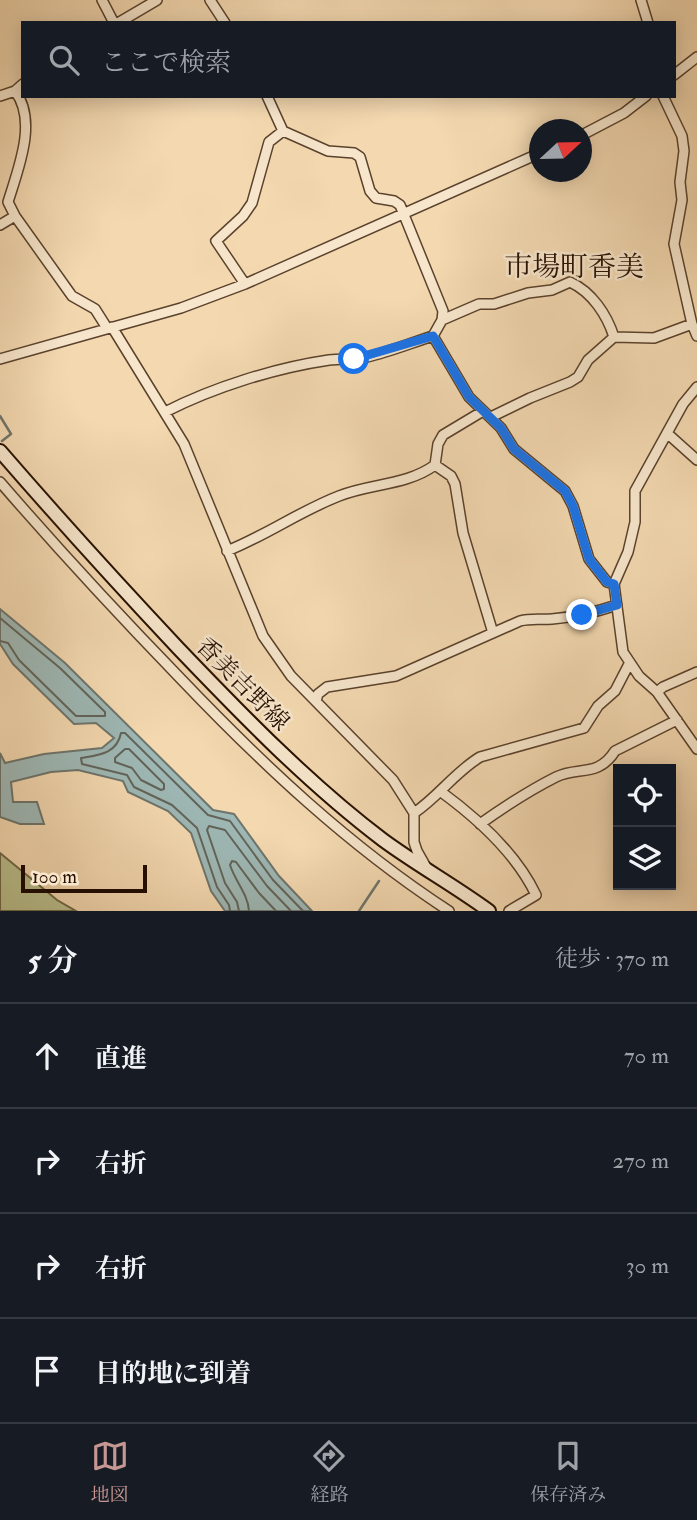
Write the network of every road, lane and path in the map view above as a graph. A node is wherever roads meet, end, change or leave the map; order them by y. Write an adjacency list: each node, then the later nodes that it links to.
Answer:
1 (102, 0): 5 (street)
2 (157, 0): 6 (street)
3 (210, 0): 7 (street)
4 (640, 0): 8 (street)
5 (115, 21)
6 (120, 21)
7 (224, 21)
8 (647, 21)
9 (697, 57): 10 (street)
10 (676, 73)
11 (19, 88): 12 (street)
12 (0, 96)
13 (22, 98): 21 (street)
14 (268, 98): 18 (street)
15 (643, 98): 17 (street)
16 (664, 98): 25 (street)
17 (592, 130)
18 (284, 131): 20 (street); 23 (street)
19 (529, 158): 20 (street)
20 (404, 213): 23 (street); 24 (street)
21 (15, 216): 22 (street); 26 (street)
22 (0, 225)
23 (245, 284): 26 (street)
24 (442, 320): 27 (street); 29 (street)
25 (692, 324): 28 (street); 29 (street)
26 (109, 328): 30 (street); 32 (street)
27 (433, 336): 32 (street); 33 (street)
28 (697, 336)
29 (614, 337): 33 (street)
30 (0, 359)
31 (697, 387): 34 (street)
32 (165, 412): 39 (street)
33 (487, 414): 37 (street); 40 (street)
34 (668, 435): 36 (street); 40 (street)
35 (0, 451): 52 (main road, 香美吉野線)
36 (697, 460)
37 (435, 465): 39 (street); 42 (street)
38 (0, 482): 53 (street)
39 (227, 551): 46 (street)
40 (614, 584): 41 (street)
41 (617, 605): 42 (street); 43 (street)
42 (493, 633): 46 (street)
43 (629, 664): 45 (street); 49 (street)
44 (697, 672): 45 (street)
45 (657, 692): 47 (street)
46 (316, 701): 50 (street)
47 (677, 720): 48 (street); 51 (street)
48 (697, 749)
49 (440, 791): 50 (street); 51 (street)
50 (414, 813): 52 (street)
51 (480, 824): 55 (street)
52 (429, 871): 54 (main road, 香美吉野線)
53 (449, 911)
54 (489, 911)
55 (509, 911)

